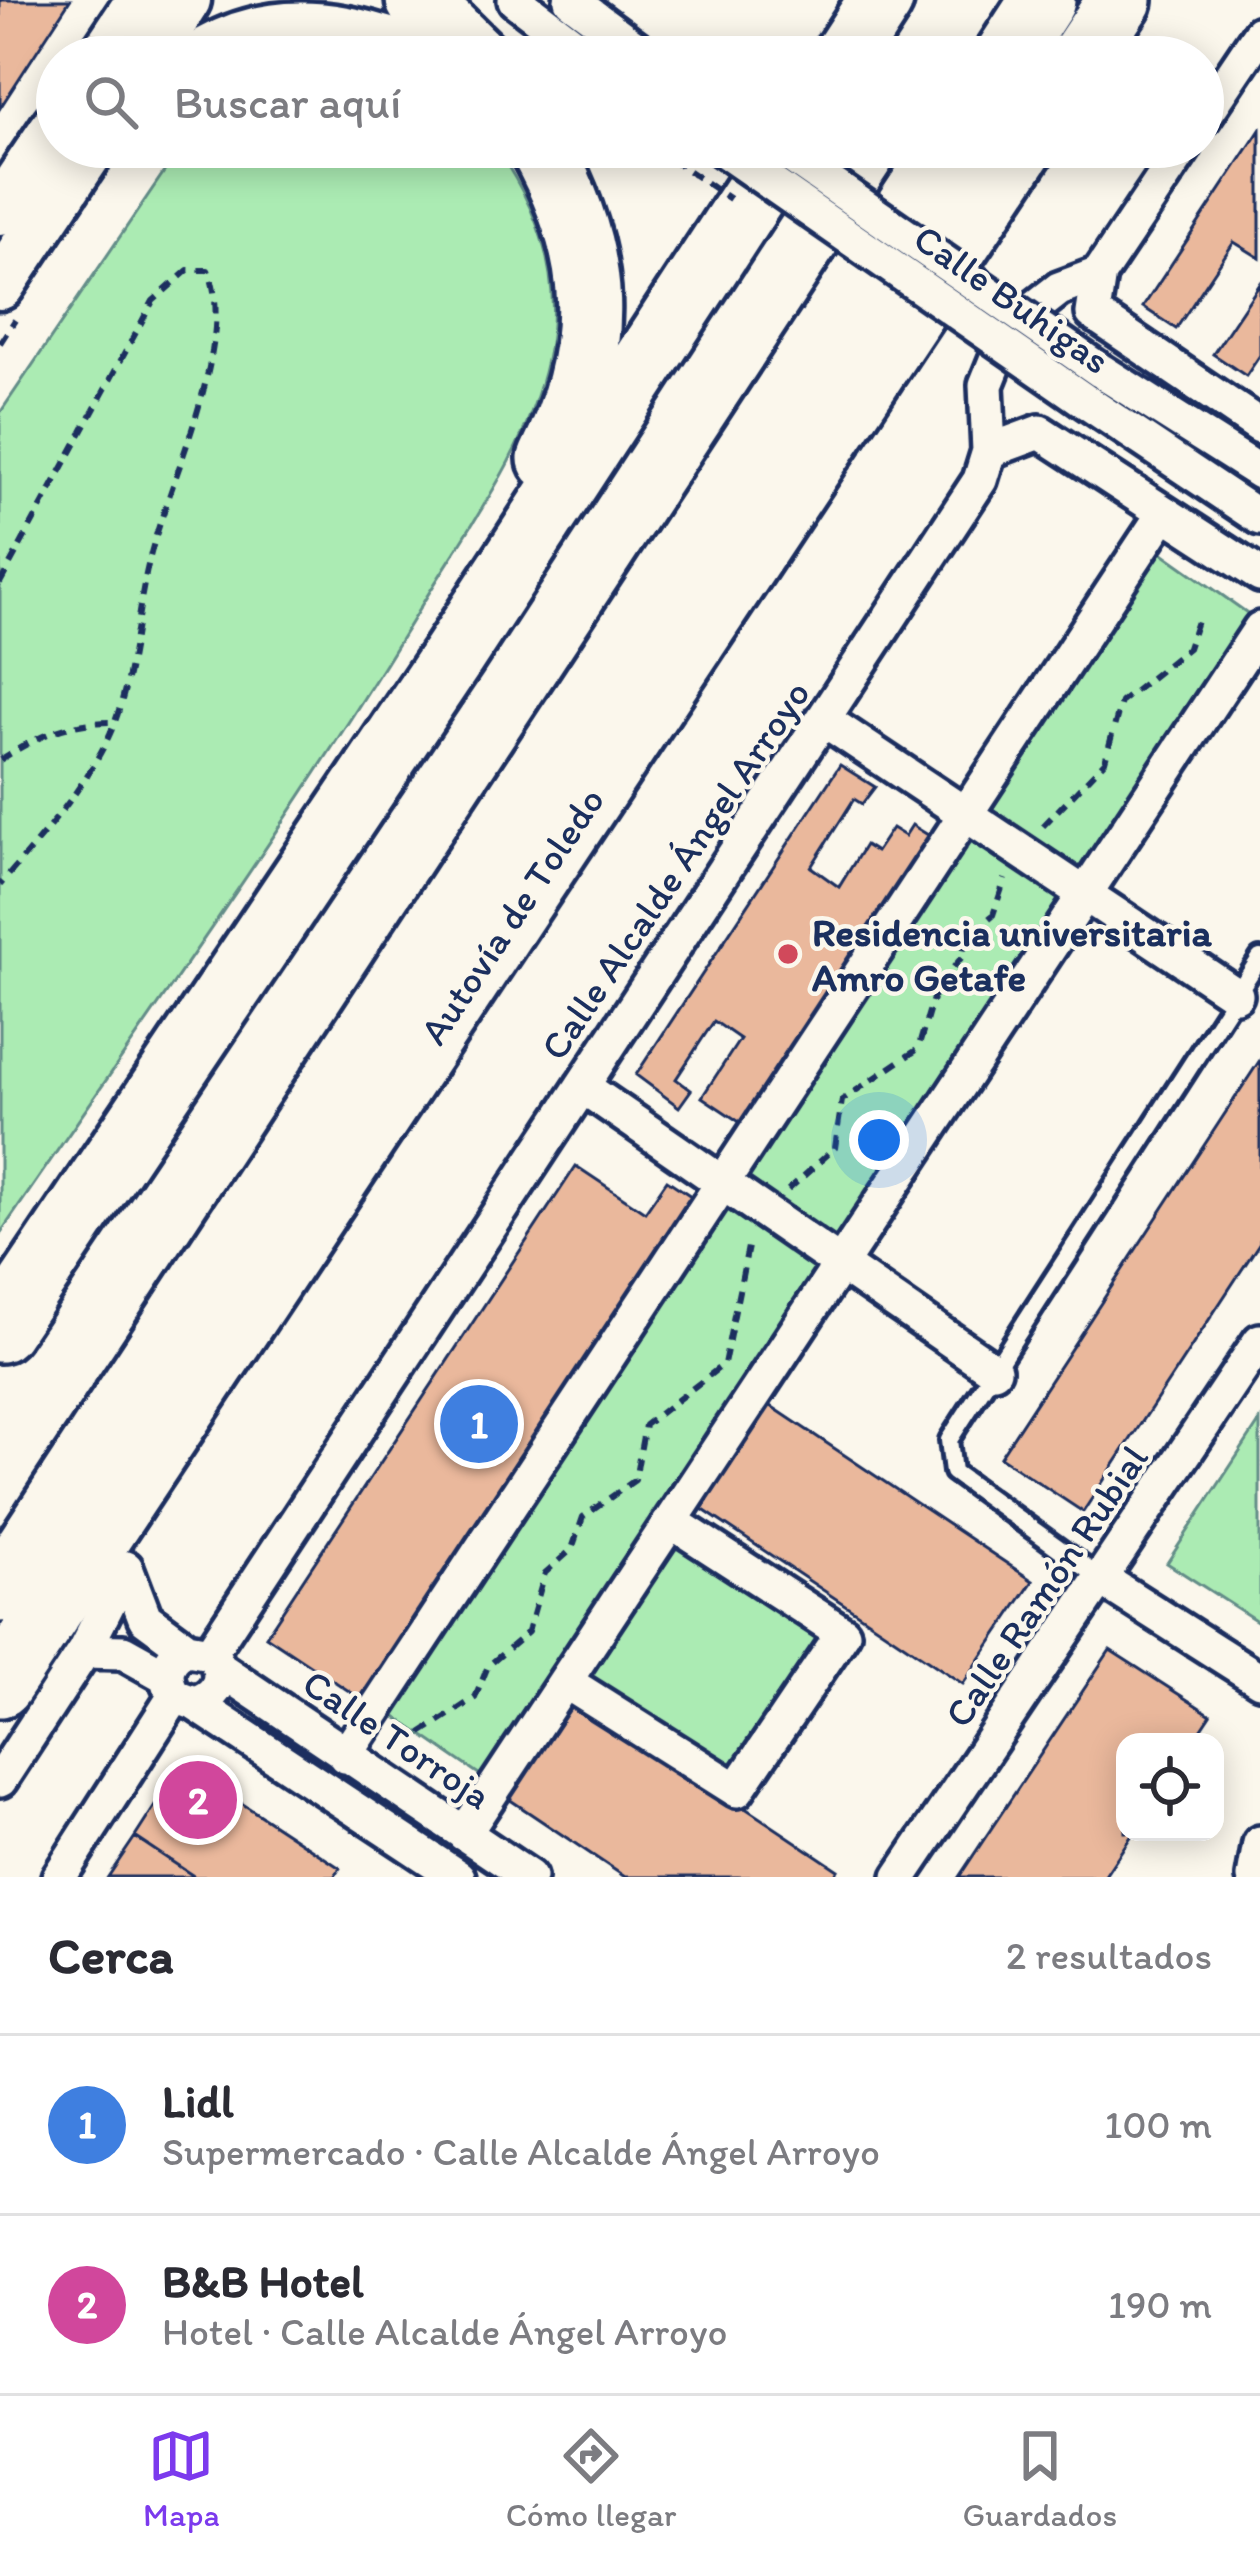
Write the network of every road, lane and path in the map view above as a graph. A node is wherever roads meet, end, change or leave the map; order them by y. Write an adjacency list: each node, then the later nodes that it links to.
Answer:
1 (141, 0): 10 (street)
2 (186, 0): 11 (street)
3 (418, 0): 14 (highway)
4 (515, 0): 15 (street)
5 (571, 0): 16 (street)
6 (881, 0): 17 (highway)
7 (1043, 0): 18 (highway)
8 (1120, 0): 19 (highway)
9 (1260, 33): 20 (street)
10 (117, 36)
11 (163, 36)
12 (276, 36): 13 (highway)
13 (353, 36)
14 (455, 36)
15 (562, 36)
16 (620, 36)
17 (858, 36)
18 (1020, 36)
19 (1096, 36)
20 (1224, 87)
21 (36, 156): 30 (street)
22 (78, 168): 32 (street)
23 (552, 168): 43 (highway)
24 (752, 168): 33 (street, Calle Buhigas, bridge)
25 (768, 168): 43 (highway)
26 (809, 168): 33 (street, Calle Buhigas, bridge)
27 (934, 168): 64 (highway, Autovía de Toledo)
28 (1008, 168): 60 (highway, Autovía de Toledo)
29 (1170, 168): 31 (street)
30 (0, 209)
31 (1099, 274): 34 (street); 35 (street, Calle Alcalde Ángel Arroyo)
32 (0, 285)
33 (1093, 386): 36 (street, Calle Buhigas); 38 (street, Calle Buhigas)
34 (1260, 426)
35 (989, 451): 37 (street); 44 (street, Calle Alcalde Ángel Arroyo)
36 (1260, 472)
37 (1165, 512): 39 (street); 47 (street)
38 (1260, 518)
39 (1260, 575)
40 (0, 583): 45 (path)
41 (1199, 615): 48 (path)
42 (1260, 629): 50 (street)
43 (454, 654): 57 (highway)
44 (826, 721): 47 (street); 53 (street, Calle Alcalde Ángel Arroyo)
45 (113, 722): 46 (path); 49 (path)
46 (0, 760)
47 (966, 814): 48 (street); 54 (street)
48 (1019, 850): 50 (street); 55 (path)
49 (0, 885)
50 (1086, 894): 52 (street); 56 (street)
51 (1260, 958): 52 (lane)
52 (1236, 995): 59 (lane)
53 (582, 1086): 54 (street); 66 (street, Calle Alcalde Ángel Arroyo)
54 (722, 1184): 55 (street); 72 (street)
55 (762, 1210): 56 (street); 71 (path)
56 (842, 1265): 59 (street); 61 (street)
57 (0, 1330)
58 (1260, 1341): 63 (street, Calle Ramón Rubial)
59 (994, 1370): 63 (lane)
60 (179, 1417): 62 (highway); 69 (highway, Autovía de Toledo)
61 (672, 1522): 68 (street); 68 (street)
62 (126, 1568): 65 (street); 66 (street, Calle Torroja)
63 (1103, 1580): 67 (street); 79 (street, Calle Ramón Rubial)
64 (0, 1590)
65 (84, 1651): 70 (street, Calle Torroja); 73 (street)
66 (206, 1657): 70 (street, Calle Alcalde Ángel Arroyo); 70 (street, Calle Alcalde Ángel Arroyo); 72 (street, Calle Torroja)
67 (1260, 1680)
68 (566, 1682): 74 (street)
69 (0, 1685)
70 (178, 1691): 76 (street, Calle Alcalde Ángel Arroyo); 77 (street, Calle Torroja)
71 (421, 1733)
72 (345, 1756): 74 (street, Calle Torroja)
73 (0, 1780)
74 (464, 1834): 78 (street, Calle Torroja)
75 (1260, 1843): 80 (street)
76 (59, 1877)
77 (458, 1877)
78 (530, 1877)
79 (900, 1877)
80 (1254, 1877)

